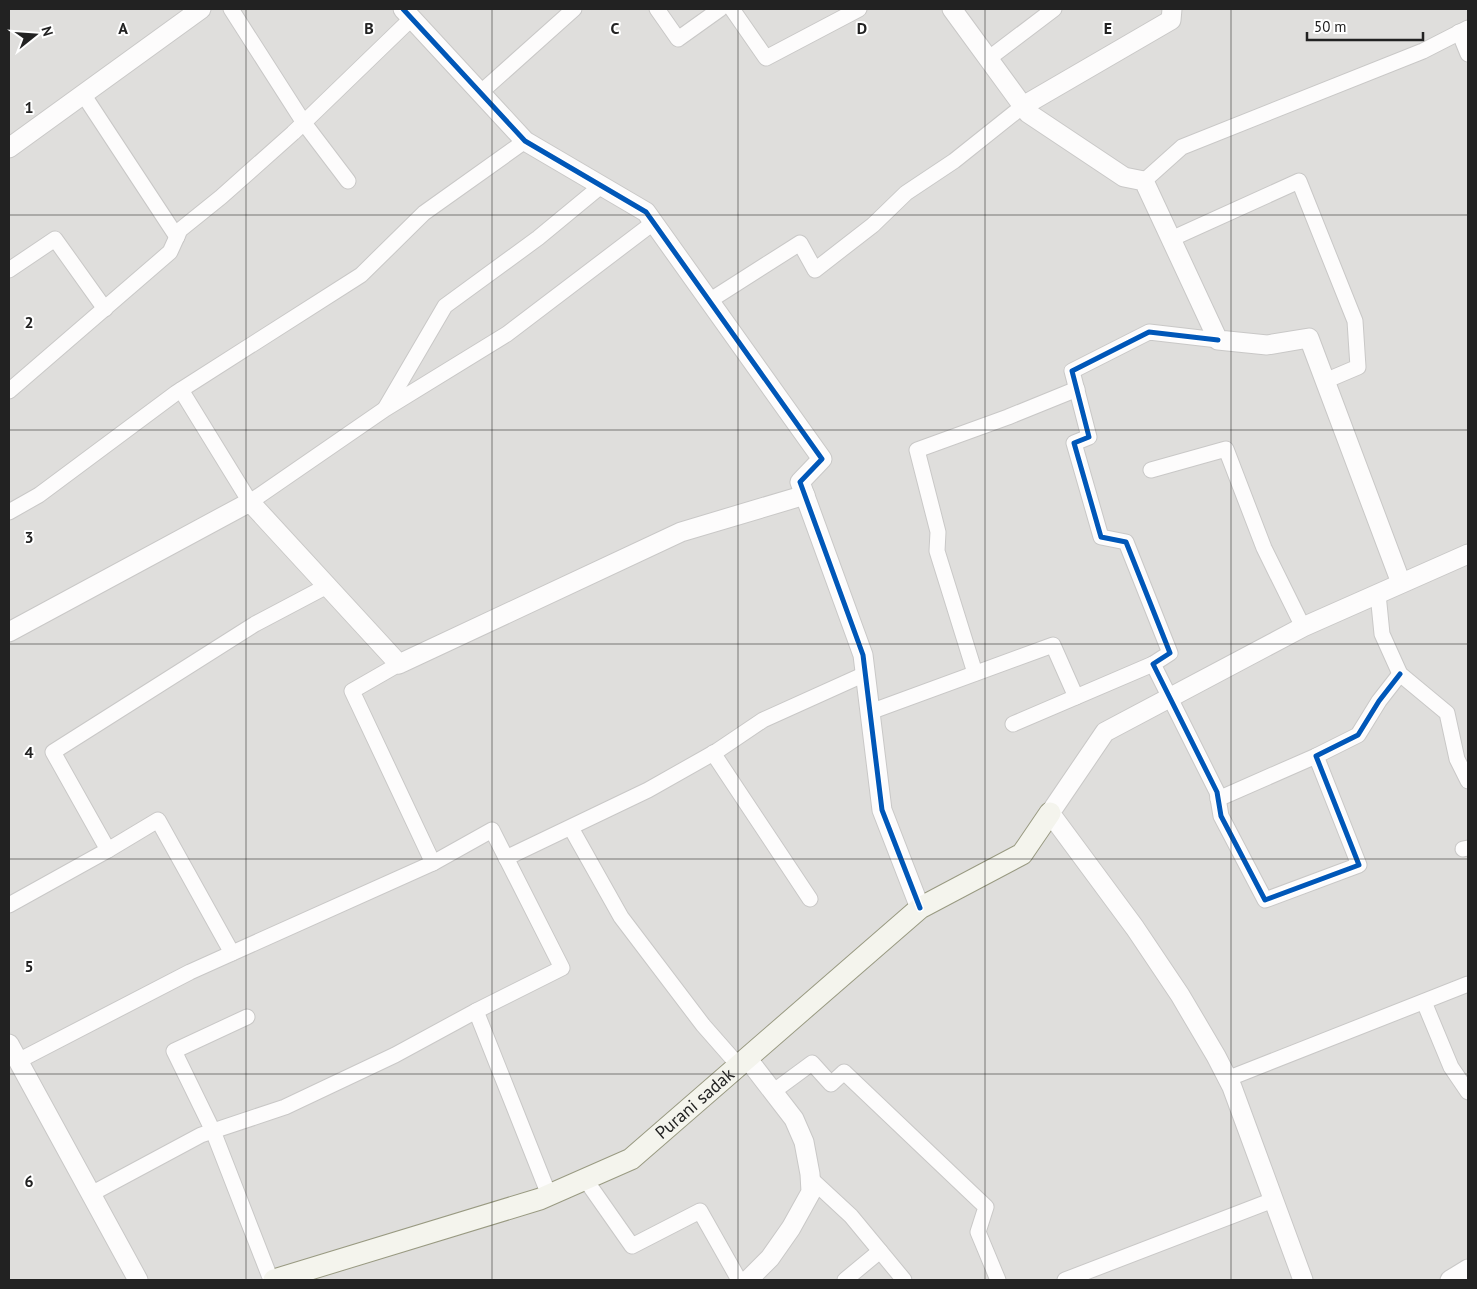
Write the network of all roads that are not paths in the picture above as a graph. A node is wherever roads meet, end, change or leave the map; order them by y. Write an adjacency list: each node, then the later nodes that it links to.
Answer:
1 (201, 9): 16 (street)
2 (231, 9): 18 (street)
3 (574, 9): 15 (street)
4 (657, 9): 5 (street)
5 (720, 9)
6 (732, 9): 7 (street)
7 (860, 9)
8 (952, 9): 14 (street)
9 (1054, 9): 14 (street)
10 (1172, 9): 17 (street)
11 (407, 12): 15 (street); 18 (street)
12 (1464, 30): 13 (street); 21 (street)
13 (1468, 54)
14 (988, 59): 17 (street)
15 (480, 93): 19 (street)
16 (83, 94): 20 (street); 25 (street)
17 (1023, 106): 21 (street); 28 (street)
18 (304, 123): 22 (street); 25 (street)
19 (525, 141): 23 (street); 33 (street)
20 (9, 148)
21 (1144, 180): 26 (street)
22 (348, 181)
23 (602, 186): 24 (street); 35 (street)
24 (654, 223): 28 (street); 35 (street)
25 (177, 236): 29 (street)
26 (1171, 239): 30 (street); 31 (street)
27 (11, 264): 29 (street)
28 (709, 301): 37 (street)
29 (105, 309): 34 (street)
30 (1218, 340): 31 (street); 32 (street)
31 (1325, 381): 41 (street)
32 (1077, 389): 47 (street); 48 (street)
33 (182, 390): 38 (street); 39 (street)
34 (9, 391)
35 (385, 408): 38 (street)
36 (1151, 470): 44 (street)
37 (805, 495): 46 (street); 49 (street)
38 (250, 502): 42 (street); 45 (street)
39 (9, 512)
40 (1468, 554): 41 (street)
41 (1401, 583): 43 (street)
42 (327, 586): 46 (street); 61 (street)
43 (1378, 594): 44 (street); 50 (street)
44 (1304, 627): 52 (street)
45 (9, 632)
46 (399, 664): 63 (street)
47 (1154, 664): 51 (street); 52 (street)
48 (975, 673): 51 (street); 53 (street)
49 (865, 674): 53 (street); 55 (street)
50 (1400, 674): 56 (street); 57 (street)
51 (1076, 697): 54 (street)
52 (1170, 698): 58 (street); 59 (street)
53 (870, 712): 66 (street)
54 (1013, 724)
55 (713, 753): 60 (street); 64 (street)
56 (1316, 756): 58 (street); 58 (street)
57 (1468, 781)
58 (1218, 799)
59 (1050, 813): 66 (main road, Purani sadak); 75 (street)
60 (570, 828): 62 (street); 74 (street)
61 (108, 850): 65 (street); 67 (street)
62 (506, 858): 63 (street); 70 (street)
63 (433, 863): 67 (street)
64 (810, 899)
65 (9, 906)
66 (920, 908): 74 (main road, Purani sadak)
67 (232, 953): 73 (street)
68 (1468, 984): 69 (street)
69 (1424, 1002): 75 (street); 77 (street)
70 (476, 1011): 78 (street); 82 (street)
71 (247, 1017): 78 (street)
72 (9, 1044): 73 (street)
73 (18, 1061): 81 (street)
74 (743, 1062): 76 (street); 80 (main road, Purani sadak)
75 (1227, 1079): 83 (street)
76 (774, 1091): 79 (street); 92 (street)
77 (1468, 1092)
78 (213, 1131): 81 (street); 87 (street)
79 (810, 1178): 84 (street); 89 (street)
80 (585, 1179): 82 (main road, Purani sadak); 88 (street)
81 (91, 1194): 86 (street)
82 (549, 1195): 87 (main road, Purani sadak)
83 (1273, 1200): 93 (street); 94 (street)
84 (880, 1251): 90 (street); 91 (street)
85 (1468, 1269): 95 (street)
86 (138, 1280)
87 (277, 1280)
88 (740, 1280)
89 (748, 1280)
90 (845, 1280)
91 (904, 1280)
92 (998, 1280)
93 (1065, 1280)
94 (1303, 1280)
95 (1450, 1280)

